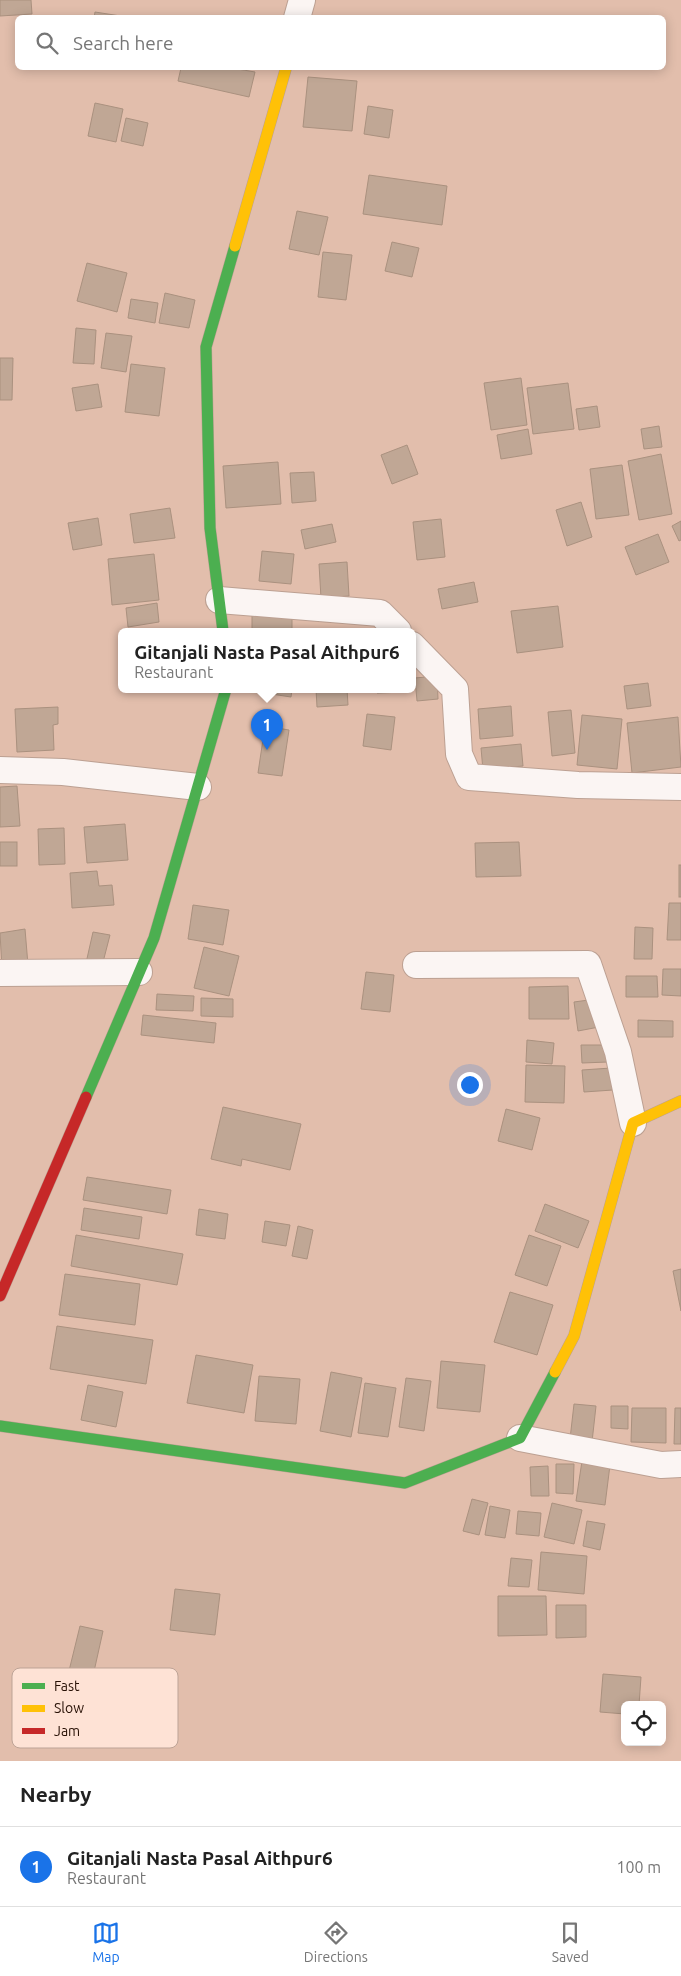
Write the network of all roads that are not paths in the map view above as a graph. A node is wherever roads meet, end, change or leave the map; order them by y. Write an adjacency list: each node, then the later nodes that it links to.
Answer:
1 (302, 0): 2 (street)
2 (298, 15)
3 (285, 70): 4 (street)
4 (219, 600): 5 (street); 6 (street)
5 (223, 628)
6 (395, 628)
7 (416, 649): 10 (street)
8 (225, 693): 11 (street)
9 (0, 770): 11 (street)
10 (681, 786)
11 (198, 787): 13 (street)
12 (416, 965): 16 (street)
13 (139, 972): 14 (street); 17 (street)
14 (0, 973)
15 (681, 1101): 16 (street)
16 (633, 1123): 19 (street)
17 (0, 1296)
18 (0, 1426): 19 (street)
19 (520, 1438): 20 (street)
20 (681, 1464)

